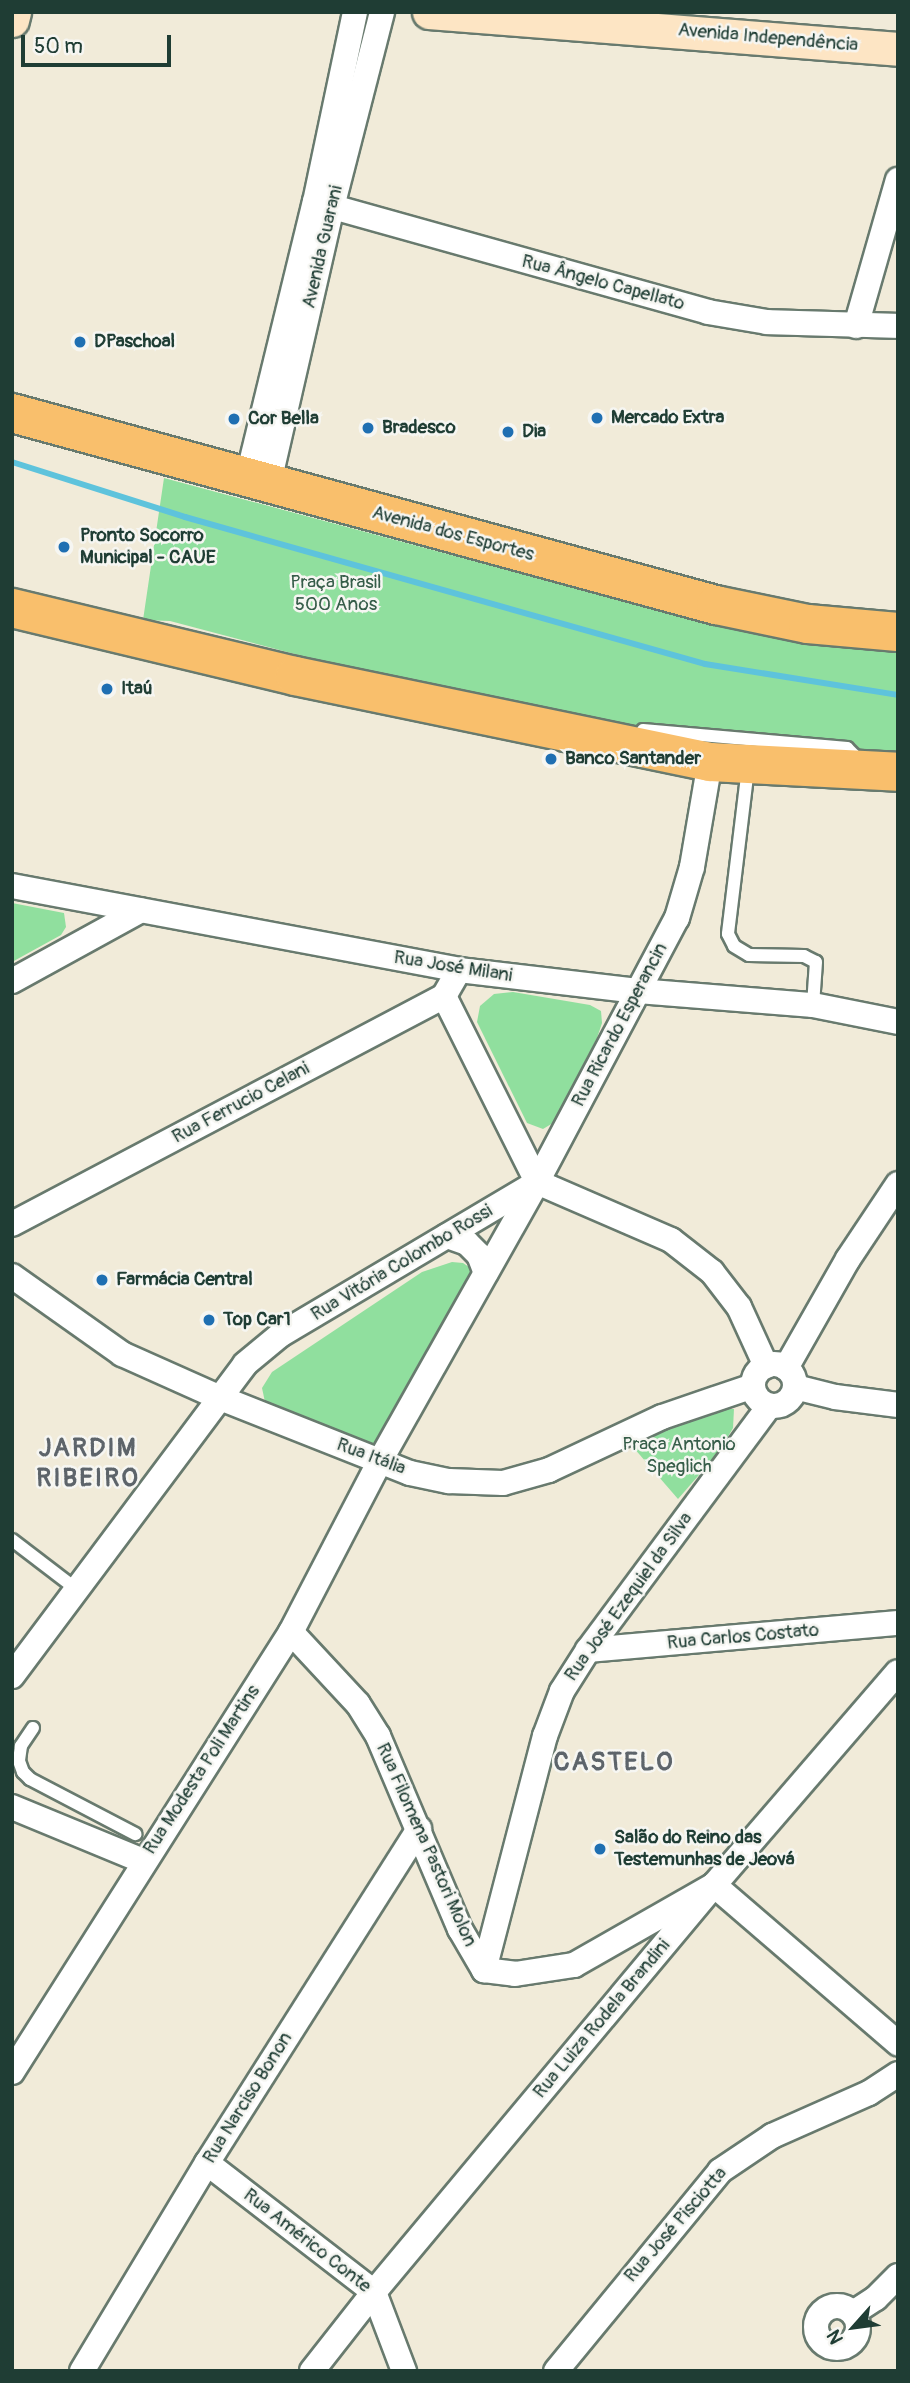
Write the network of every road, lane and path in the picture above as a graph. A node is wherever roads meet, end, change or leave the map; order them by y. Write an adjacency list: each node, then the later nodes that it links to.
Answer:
1 (14, 12): 5 (main road)
2 (355, 12): 8 (street, Avenida Guarani)
3 (382, 12): 8 (street, Avenida Guarani)
4 (429, 12): 6 (main road, Avenida Independência)
5 (12, 20)
6 (898, 49)
7 (898, 180): 9 (street)
8 (324, 205): 9 (street, Rua Ângelo Capellato); 12 (street, Avenida Guarani)
9 (856, 326): 10 (street, Rua Ângelo Capellato)
10 (898, 326)
11 (12, 413): 12 (main road, Avenida dos Esportes)
12 (259, 479): 14 (main road, Avenida dos Esportes)
13 (12, 608): 15 (main road)
14 (898, 632)
15 (602, 740): 16 (main road); 18 (lane)
16 (710, 762): 17 (main road); 23 (street, Rua Ricardo Esperancin)
17 (749, 764): 18 (main road); 25 (lane)
18 (882, 771)
19 (12, 886): 20 (street, Rua José Milani)
20 (141, 910): 21 (street, Rua José Milani); 22 (street)
21 (459, 970): 23 (street, Rua José Milani); 24 (street)
22 (12, 981)
23 (638, 991): 25 (street, Rua José Milani); 27 (street, Rua Ricardo Esperancin)
24 (444, 996): 27 (street); 29 (street, Rua Ferrucio Celani)
25 (813, 1004): 26 (street, Rua José Milani)
26 (898, 1022)
27 (537, 1182): 30 (street, Rua Vitória Colombo Rossi); 31 (street, Rua Ricardo Esperancin); 33 (street)
28 (898, 1184): 33 (street)
29 (12, 1224)
30 (447, 1236): 31 (street); 35 (street, Rua Vitória Colombo Rossi)
31 (486, 1273): 38 (street, Rua Ricardo Esperancin)
32 (12, 1276): 35 (street, Rua Itália)
33 (782, 1374): 34 (street); 36 (street); 37 (street)
34 (753, 1386): 37 (street); 38 (street, Rua Itália)
35 (218, 1397): 38 (street, Rua Itália); 40 (street, Rua Vitória Colombo Rossi)
36 (898, 1405)
37 (769, 1406): 43 (street, Rua José Ezequiel da Silva)
38 (380, 1461): 42 (street, Rua Modesta Poli Martins)
39 (12, 1540): 40 (lane)
40 (76, 1589): 45 (street, Rua Vitória Colombo Rossi)
41 (898, 1623): 43 (street, Rua Carlos Costato)
42 (291, 1632): 49 (street, Rua Filomena Pastori Molon); 51 (street, Rua Modesta Poli Martins)
43 (588, 1650): 53 (street, Rua José Ezequiel da Silva)
44 (898, 1672): 52 (street, Rua Luiza Rodela Brandini)
45 (12, 1676)
46 (33, 1728): 47 (lane)
47 (16, 1762): 50 (lane)
48 (12, 1807): 51 (street)
49 (419, 1829): 53 (street, Rua Filomena Pastori Molon); 57 (street, Rua Narciso Bonon)
50 (135, 1834)
51 (143, 1861): 55 (street, Rua Modesta Poli Martins)
52 (714, 1885): 53 (street, Rua Filomena Pastori Molon); 54 (street); 59 (street, Rua Luiza Rodela Brandini)
53 (484, 1970)
54 (898, 2043)
55 (12, 2072)
56 (898, 2074): 64 (street, Rua José Pisciotta)
57 (207, 2163): 59 (street, Rua Américo Conte); 61 (street, Rua Narciso Bonon)
58 (898, 2276): 60 (street)
59 (374, 2292): 62 (street, Rua Luiza Rodela Brandini); 63 (street, Rua Américo Conte)
60 (853, 2313)
61 (82, 2371)
62 (312, 2371)
63 (404, 2371)
64 (556, 2371)

